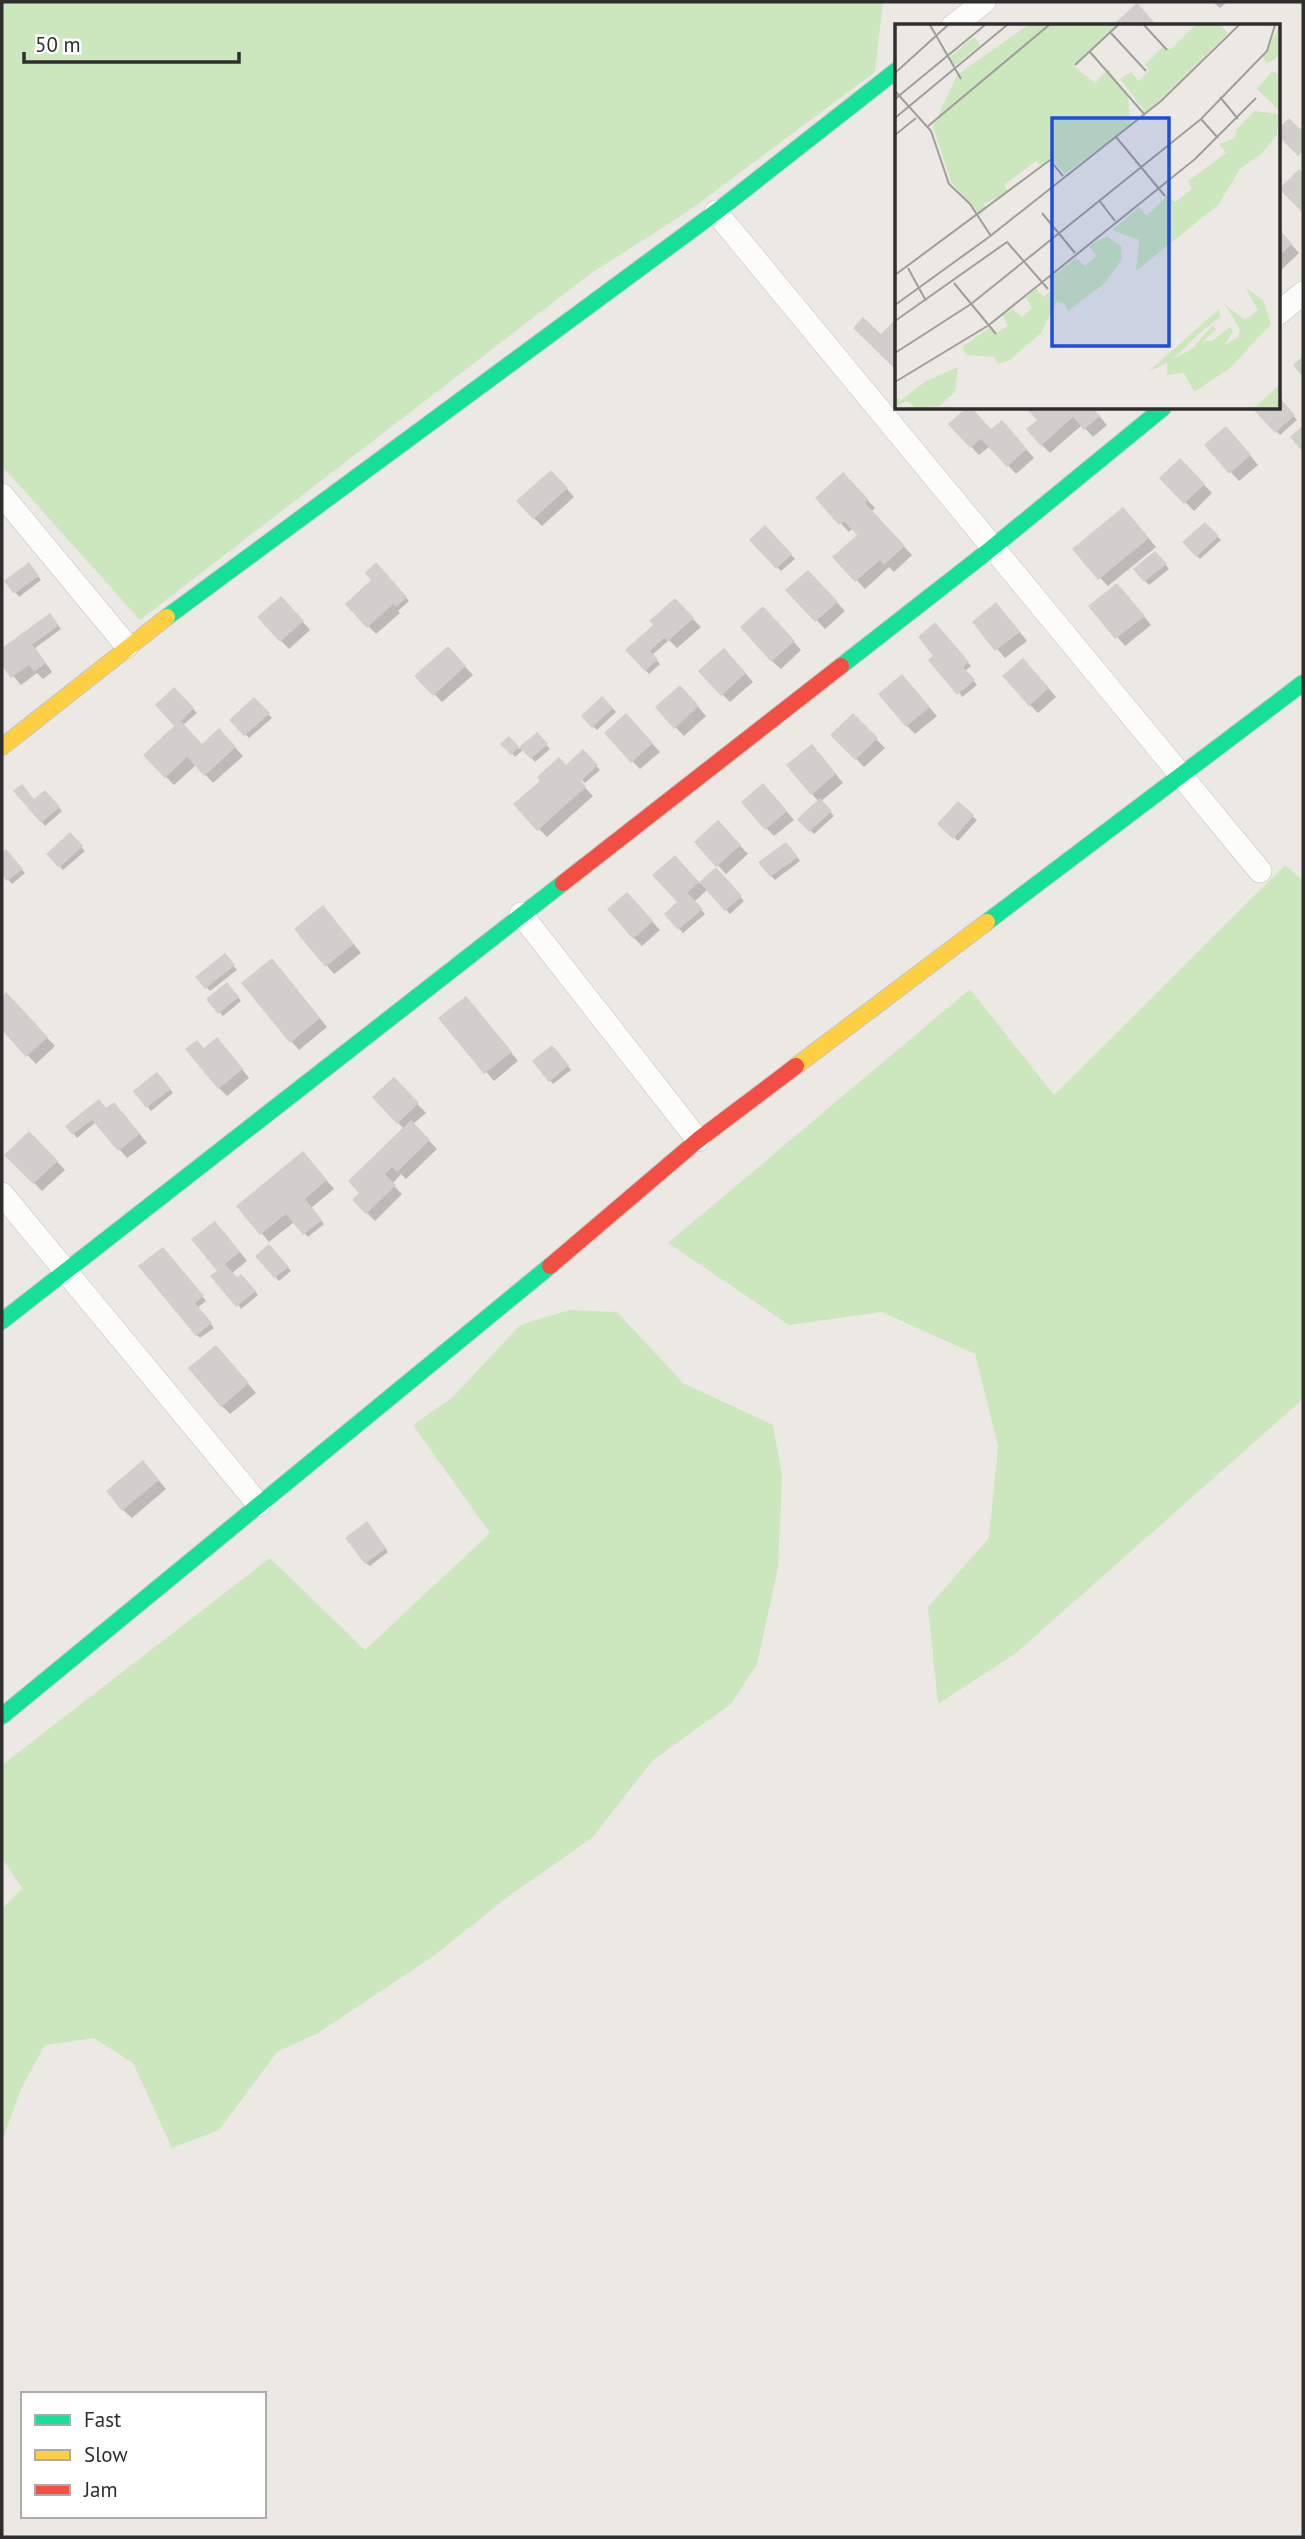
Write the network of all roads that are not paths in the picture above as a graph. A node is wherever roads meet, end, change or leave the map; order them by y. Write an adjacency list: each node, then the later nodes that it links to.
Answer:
1 (984, 2): 2 (street)
2 (956, 24)
3 (895, 72): 4 (street)
4 (716, 212): 9 (street); 10 (street)
5 (1303, 293): 6 (street)
6 (1280, 312)
7 (1161, 410): 9 (street)
8 (2, 495): 10 (street)
9 (992, 548): 13 (street); 15 (street)
10 (127, 646): 12 (street)
11 (1303, 683): 13 (street)
12 (2, 747)
13 (1182, 776): 14 (street); 16 (street)
14 (1259, 870)
15 (521, 914): 16 (street); 18 (street)
16 (698, 1140): 20 (street)
17 (2, 1194): 18 (street)
18 (65, 1270): 19 (street); 20 (street)
19 (2, 1321)
20 (259, 1505): 21 (street)
21 (2, 1716)

